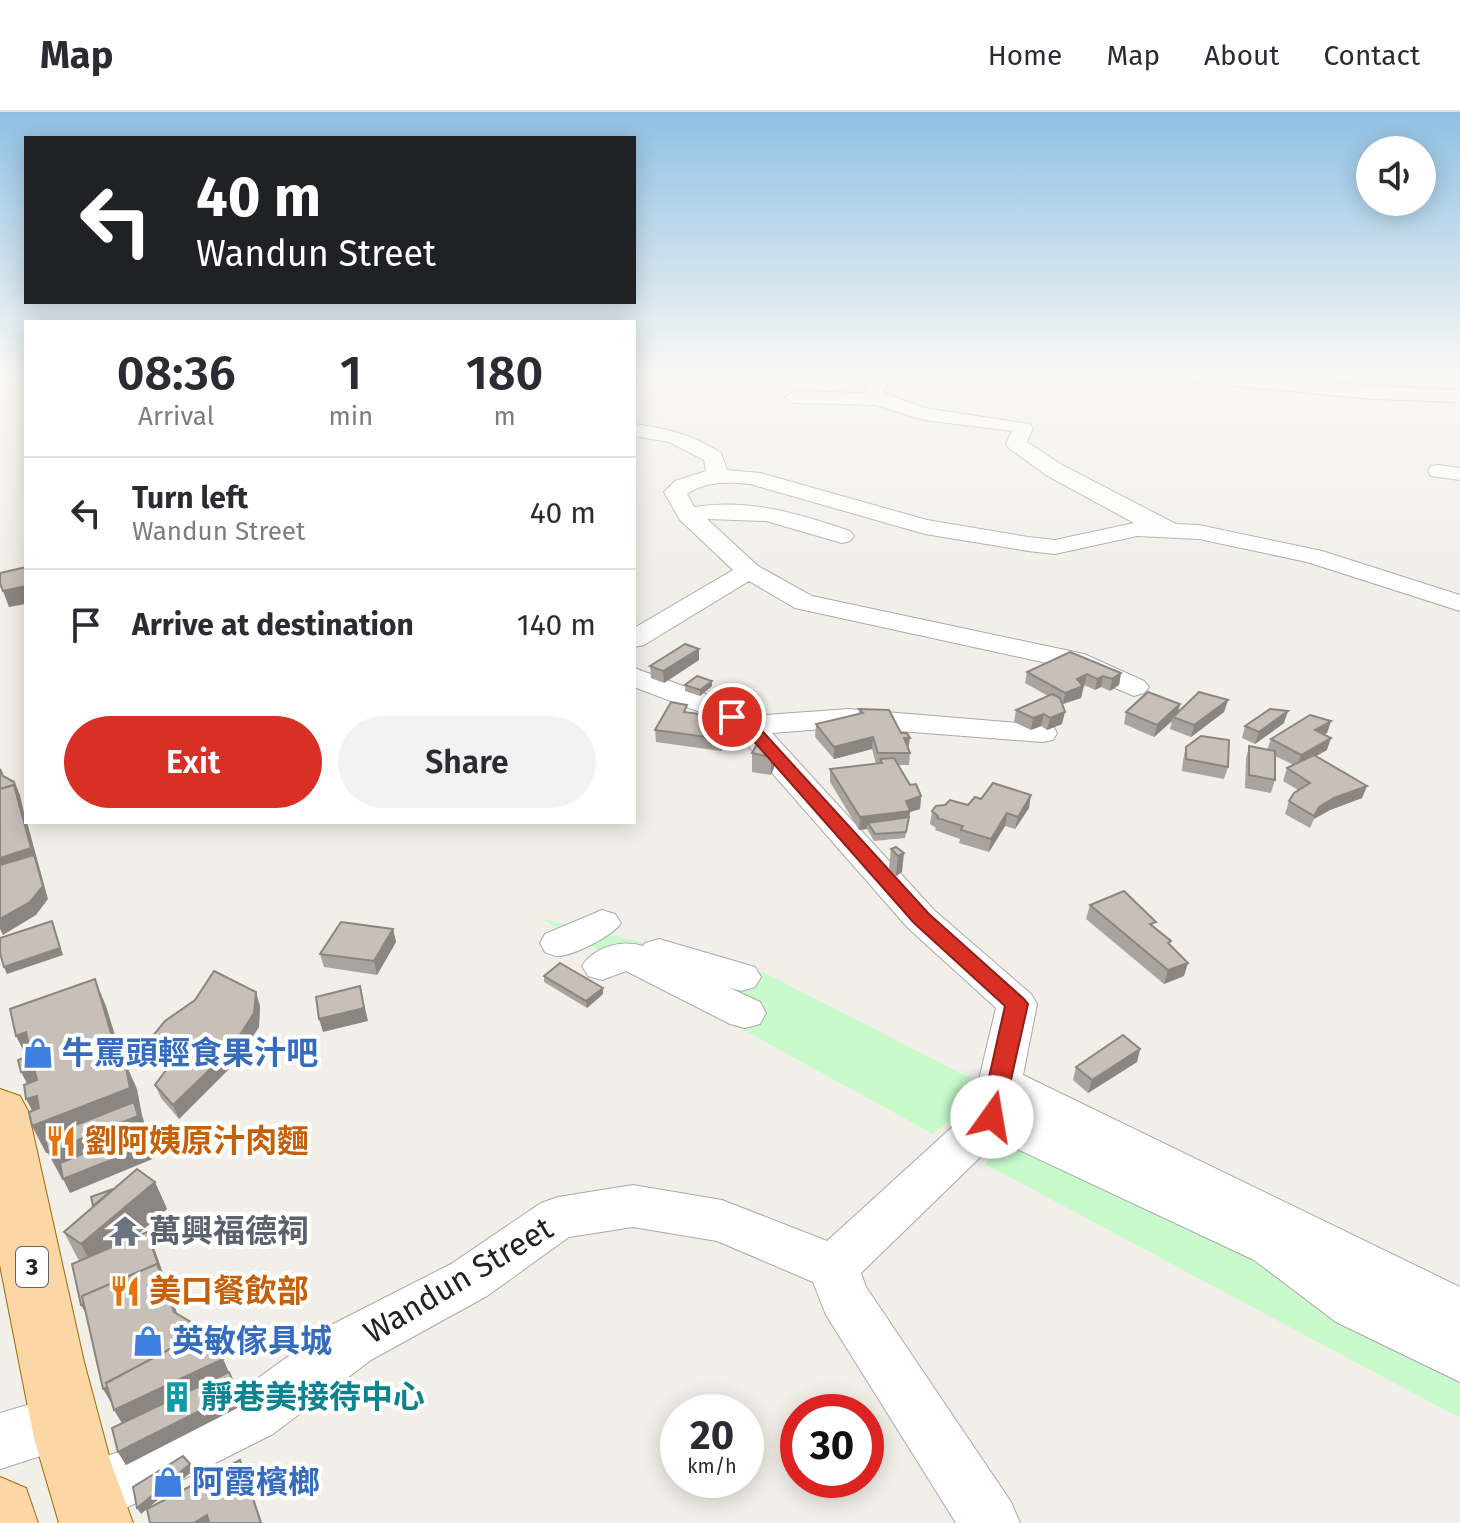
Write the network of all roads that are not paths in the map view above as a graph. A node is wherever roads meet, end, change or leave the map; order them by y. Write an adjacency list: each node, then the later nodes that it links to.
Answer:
1 (685, 440): 3 (street)
2 (1018, 440): 5 (street)
3 (718, 476): 4 (street); 5 (street)
4 (688, 515): 6 (street); 7 (street)
5 (1185, 531): 8 (street)
6 (842, 536)
7 (749, 571): 9 (street); 11 (street)
8 (1460, 603)
9 (636, 638)
10 (636, 678): 12 (street)
11 (1134, 687)
12 (748, 726): 13 (street); 18 (street)
13 (1042, 733)
14 (602, 923): 15 (street)
15 (559, 943)
16 (614, 961): 17 (street)
17 (743, 995)
18 (996, 1100): 20 (street); 21 (street); 22 (street)
19 (0, 1111): 23 (main road, 3)
20 (834, 1267): 25 (street, Wandun Street); 28 (street)
21 (1460, 1313)
22 (1460, 1357)
23 (65, 1422): 24 (street); 25 (main road, 3)
24 (0, 1441)
25 (90, 1507)
26 (0, 1514): 27 (main road)
27 (1, 1523)
28 (990, 1523)

